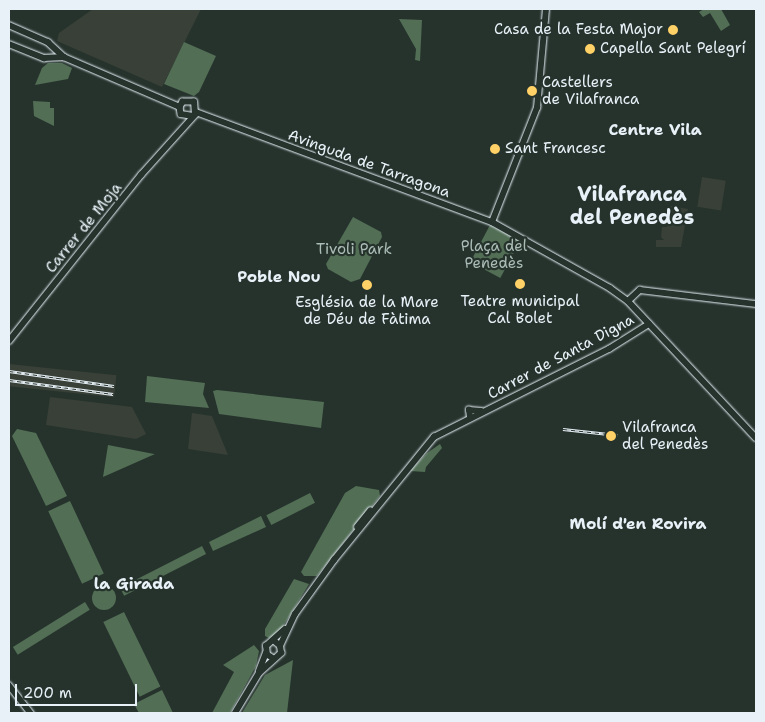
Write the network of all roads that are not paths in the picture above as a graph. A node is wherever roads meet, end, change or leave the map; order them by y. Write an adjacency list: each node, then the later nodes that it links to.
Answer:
1 (546, 9): 11 (street)
2 (9, 24): 4 (street)
3 (9, 44): 5 (street)
4 (52, 46): 5 (street); 6 (street)
5 (49, 56): 6 (street)
6 (64, 57): 7 (street)
7 (180, 107): 8 (street); 9 (street)
8 (194, 114): 9 (street); 10 (street, Carrer de Moja); 11 (street, Avinguda de Tarragona)
9 (182, 116): 10 (street, Carrer de Moja)
10 (179, 131): 15 (street, Carrer de Moja)
11 (492, 222): 12 (street, Avinguda de Tarragona)
12 (628, 301): 13 (street); 14 (street, Avinguda de Tarragona)
13 (756, 304)
14 (649, 324): 16 (street, Carrer de Santa Digna); 18 (street, Avinguda de Tarragona)
15 (9, 341)
16 (484, 411): 17 (street, Carrer de Santa Digna); 17 (street)
17 (470, 417): 19 (street, Carrer de Santa Digna)
18 (756, 438)
19 (385, 495): 20 (street); 20 (street)
20 (356, 531): 21 (street)
21 (287, 627): 22 (street); 23 (street)
22 (274, 641): 23 (street); 24 (street)
23 (280, 646): 25 (street)
24 (266, 653): 25 (street); 26 (street)
25 (272, 658): 26 (street)
26 (259, 673): 29 (street)
27 (9, 685): 28 (street)
28 (32, 713)
29 (235, 713)

